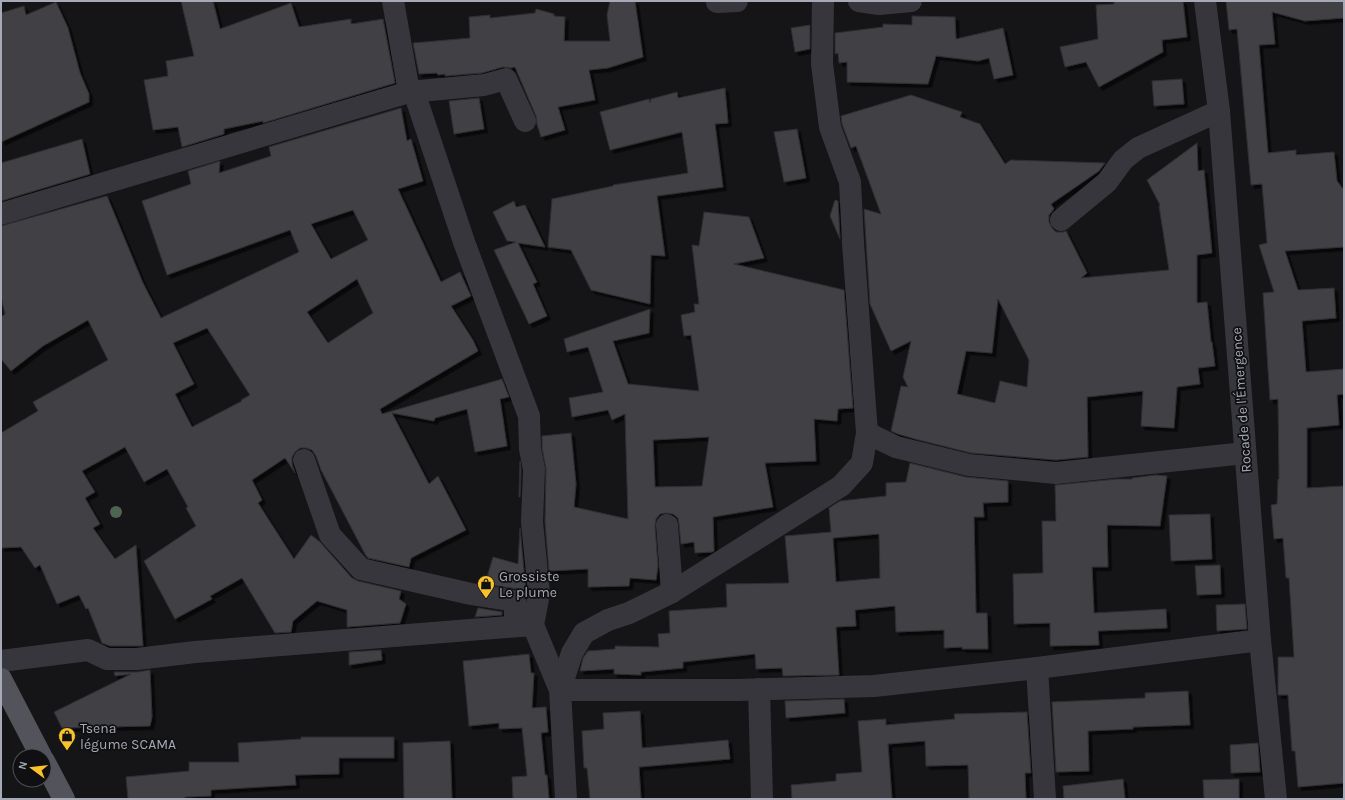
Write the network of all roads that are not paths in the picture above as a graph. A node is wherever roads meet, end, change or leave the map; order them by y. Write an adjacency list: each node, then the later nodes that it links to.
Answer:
1 (393, 1): 6 (street)
2 (822, 1): 11 (street)
3 (911, 1): 5 (street)
4 (1205, 1): 7 (street, Rocade de l'Émergence)
5 (873, 2)
6 (411, 92): 8 (street); 9 (street); 16 (street)
7 (1219, 111): 10 (street); 12 (street, Rocade de l'Émergence)
8 (525, 121)
9 (1, 214)
10 (1061, 220)
11 (867, 433): 12 (street); 15 (street)
12 (1245, 453): 17 (street, Rocade de l'Émergence)
13 (304, 460): 16 (street)
14 (667, 525): 15 (street)
15 (672, 592): 22 (street)
16 (524, 625): 18 (street); 22 (street)
17 (1260, 640): 19 (street); 29 (street, Rocade de l'Émergence)
18 (1, 661)
19 (1038, 668): 21 (street); 28 (street)
20 (1, 679): 23 (main road)
21 (759, 689): 22 (street); 27 (street)
22 (560, 690): 26 (street)
23 (37, 748)
24 (52, 782): 25 (main road)
25 (58, 797)
26 (566, 799)
27 (762, 799)
28 (1045, 799)
29 (1276, 799)

